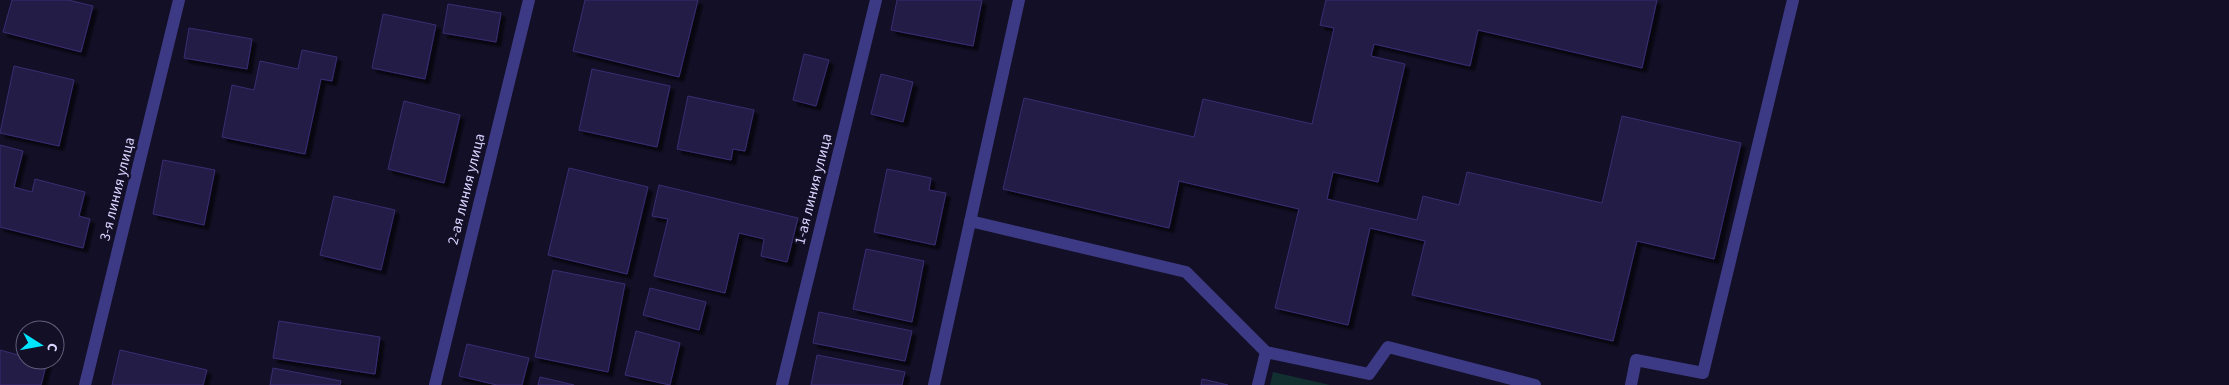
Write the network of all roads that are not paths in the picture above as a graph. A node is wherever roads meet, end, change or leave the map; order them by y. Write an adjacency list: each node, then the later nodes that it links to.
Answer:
1 (180, 0): 8 (street, 3-я линия улица)
2 (529, 0): 9 (street, 2-ая линия улица)
3 (876, 0): 10 (street, 1-ая линия улица)
4 (1019, 0): 6 (street)
5 (1793, 0): 14 (street)
6 (970, 222): 7 (street); 11 (street)
7 (1266, 352): 12 (street); 13 (street)
8 (85, 385)
9 (435, 385)
10 (782, 385)
11 (934, 385)
12 (1258, 385)
13 (1534, 385)
14 (1631, 385)

